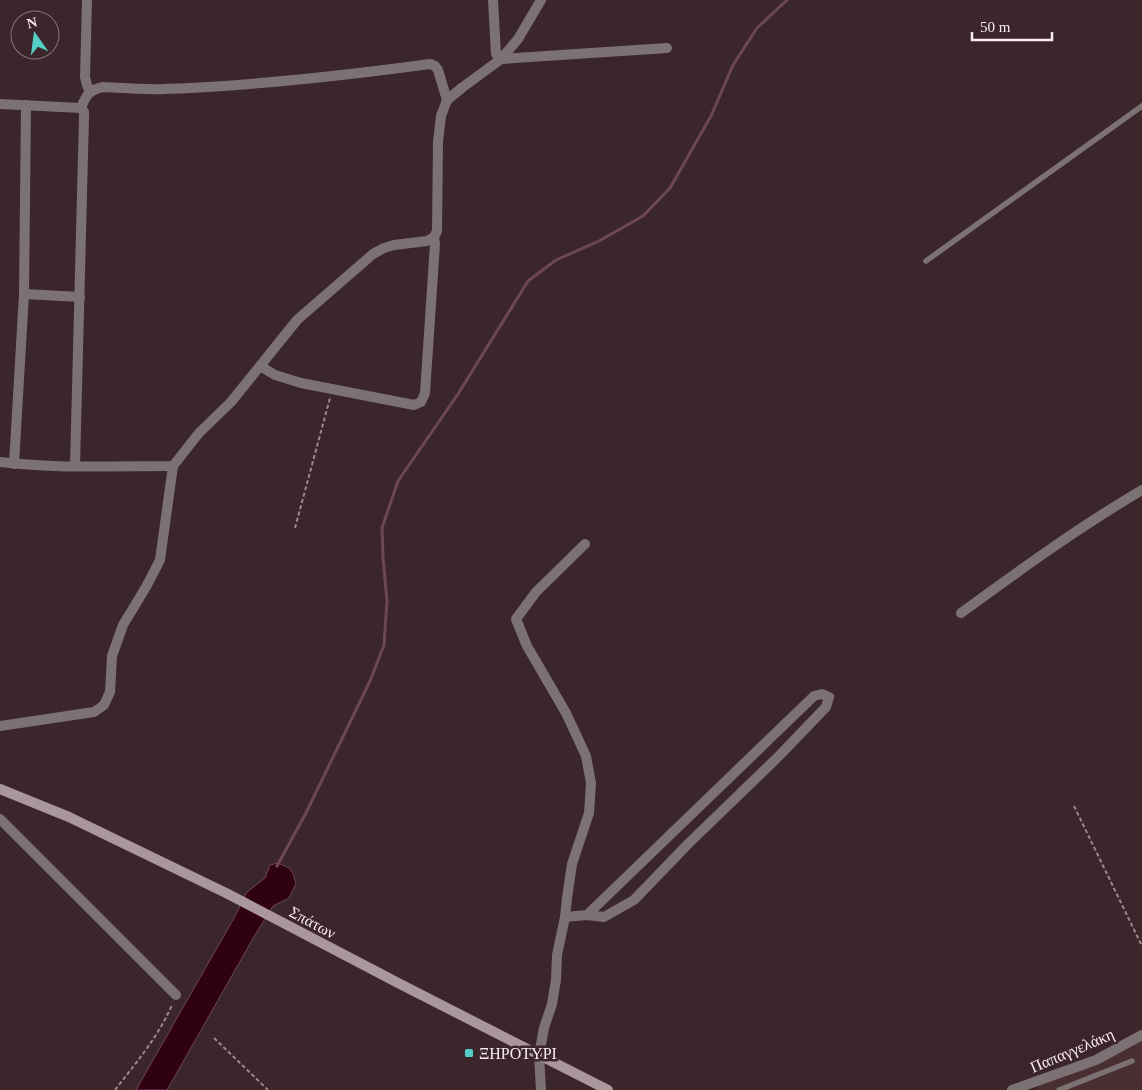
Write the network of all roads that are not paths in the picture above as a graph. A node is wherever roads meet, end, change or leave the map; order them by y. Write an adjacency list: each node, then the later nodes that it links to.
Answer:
1 (87, 0): 6 (street)
2 (493, 0): 5 (street)
3 (541, 0): 5 (street)
4 (667, 48): 5 (street)
5 (500, 59): 7 (street)
6 (90, 92): 7 (street); 11 (street)
7 (447, 100): 12 (street)
8 (0, 104): 9 (street)
9 (26, 105): 11 (street); 14 (street)
10 (1142, 106): 13 (lane)
11 (81, 108): 15 (street)
12 (434, 237): 16 (street); 16 (street)
13 (926, 261)
14 (24, 294): 15 (street); 18 (street)
15 (80, 297): 19 (street)
16 (260, 366): 20 (street)
17 (0, 462): 18 (street)
18 (14, 464): 19 (street)
19 (75, 466): 20 (street)
20 (173, 466): 24 (street)
21 (1142, 490): 23 (street)
22 (585, 544): 28 (street)
23 (961, 613)
24 (0, 726)
25 (0, 789): 31 (main road, Σπάτων)
26 (0, 819): 29 (street)
27 (586, 915): 27 (street); 28 (street)
28 (565, 917): 31 (street)
29 (176, 995)
30 (1142, 1034): 35 (street, Παπαγγελάκη)
31 (539, 1055): 33 (street); 34 (main road, Σπάτων)
32 (1132, 1061): 36 (lane)
33 (540, 1090)
34 (608, 1090)
35 (1012, 1090)
36 (1059, 1090)

